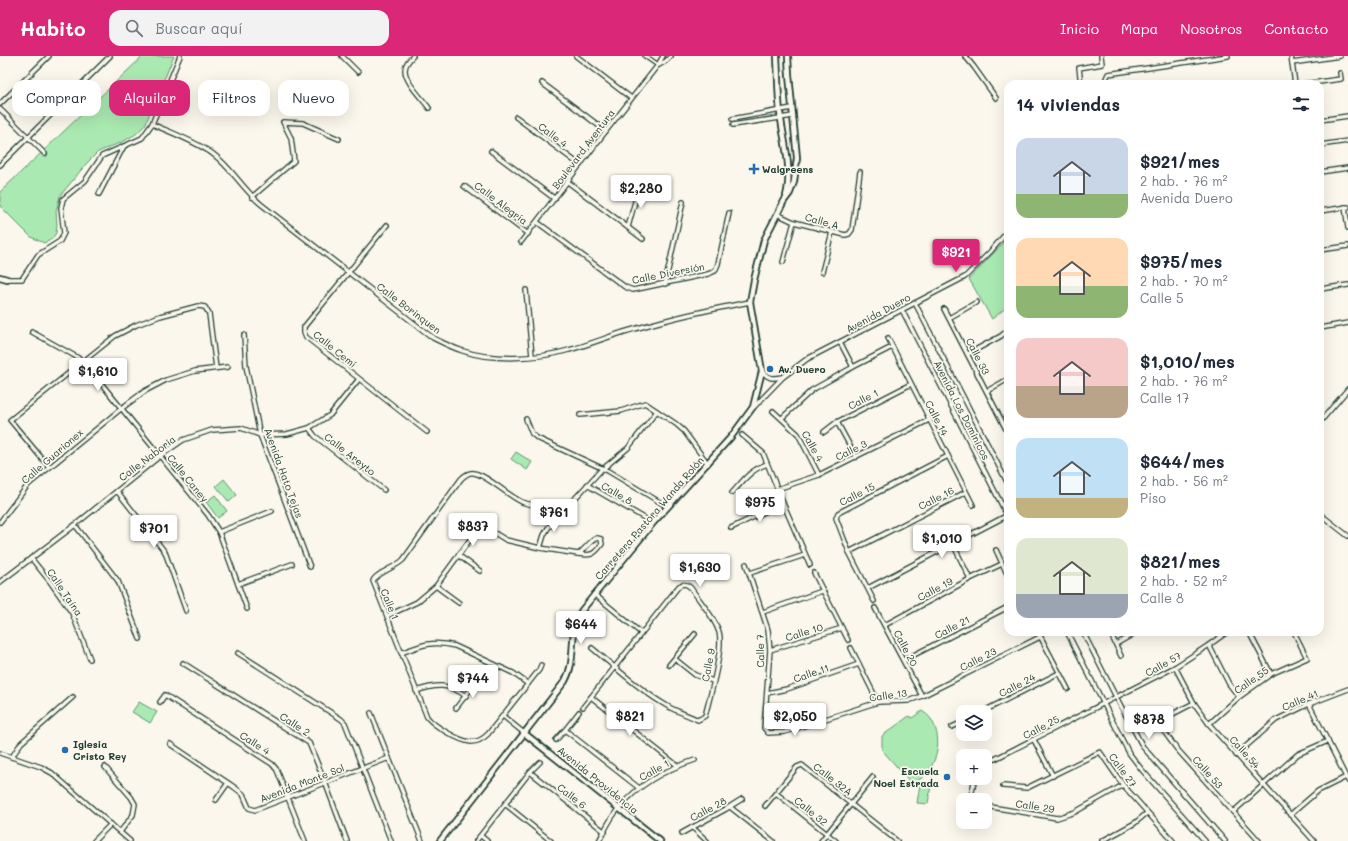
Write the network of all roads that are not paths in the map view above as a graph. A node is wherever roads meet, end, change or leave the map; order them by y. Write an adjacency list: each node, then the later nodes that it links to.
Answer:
1 (49, 56): 31 (street)
2 (110, 56): 45 (street)
3 (180, 56): 42 (street)
4 (342, 56): 22 (street)
5 (413, 56): 32 (street)
6 (576, 56): 29 (street)
7 (645, 56): 21 (street)
8 (664, 56): 21 (street, Boulevard Aventura)
9 (671, 56): 21 (street, Boulevard Aventura)
10 (777, 56): 35 (street, Carretera Pastora Wanda Rolón)
11 (788, 56): 33 (street, Carretera Pastora Wanda Rolón)
12 (965, 56): 30 (street)
13 (1101, 56): 24 (street)
14 (1193, 56): 19 (street)
15 (1228, 56): 19 (street)
16 (1291, 56): 20 (street)
17 (1340, 56): 18 (street)
18 (1323, 57): 20 (street)
19 (1194, 61): 25 (street)
20 (1292, 63): 26 (street)
21 (658, 65): 29 (street, Boulevard Aventura)
22 (358, 72)
23 (1340, 72): 27 (street)
24 (1080, 80)
25 (1105, 80)
26 (1294, 80)
27 (1324, 81)
28 (542, 82): 44 (street)
29 (631, 98): 44 (street, Boulevard Aventura)
30 (996, 98)
31 (0, 104)
32 (429, 108)
33 (792, 108): 35 (street); 36 (street, Carretera Pastora Wanda Rolón)
34 (0, 109): 45 (street)
35 (780, 110): 39 (street, Carretera Pastora Wanda Rolón); 40 (street)
36 (793, 116): 39 (street); 63 (street, Carretera Pastora Wanda Rolón)
37 (1348, 116): 41 (street)
38 (516, 117): 53 (street, Calle 4)
39 (781, 118): 43 (street); 63 (street, Carretera Pastora Wanda Rolón)
40 (732, 119)
41 (1324, 119)
42 (152, 124): 49 (street); 61 (street, Calle Borinquen)
43 (733, 125)
44 (606, 131): 53 (street, Boulevard Aventura)
45 (28, 137): 51 (street); 52 (street)
46 (338, 139): 61 (street)
47 (1348, 141): 48 (street)
48 (1324, 144)
49 (124, 146): 60 (street); 85 (street)
50 (491, 152): 62 (street)
51 (45, 154)
52 (0, 165)
53 (580, 165): 57 (street, Boulevard Aventura)
54 (1348, 168): 55 (street)
55 (1324, 171)
56 (860, 172): 74 (street, Calle A)
57 (568, 182): 62 (street, Boulevard Aventura); 72 (street)
58 (464, 186): 75 (street, Calle Alegría)
59 (639, 187): 72 (street)
60 (99, 194)
61 (252, 198): 82 (street, Calle Borinquen)
62 (555, 200): 69 (street, Boulevard Aventura)
63 (784, 201): 68 (street, Carretera Pastora Wanda Rolón)
64 (683, 202): 86 (street)
65 (1346, 207): 66 (street); 73 (street)
66 (1324, 210)
67 (729, 213): 86 (street, Calle Diversión)
68 (778, 214): 70 (street, Calle A); 90 (street, Carretera Pastora Wanda Rolón)
69 (537, 222): 75 (street, Boulevard Aventura); 86 (street, Calle Diversión)
70 (794, 222): 74 (street, Calle A); 81 (street)
71 (387, 225): 82 (street, Calle Cemí)
72 (628, 228): 77 (street)
73 (1348, 228)
74 (832, 232): 83 (street)
75 (528, 234): 78 (street, Boulevard Aventura)
76 (1004, 236): 92 (street, Avenida Duero)
77 (642, 238)
78 (522, 242)
79 (1348, 246): 80 (street)
80 (1324, 249)
81 (783, 262)
82 (349, 272): 105 (street, Calle Borinquen); 112 (street, Calle Cemí)
83 (822, 272)
84 (0, 277): 85 (street)
85 (7, 279)
86 (665, 284)
87 (1348, 285): 88 (street)
88 (1324, 288)
89 (526, 290): 105 (street)
90 (750, 302): 105 (street, Calle Borinquen); 110 (street, Carretera Pastora Wanda Rolón)
91 (977, 302): 95 (street)
92 (915, 303): 94 (street, Avenida Duero); 144 (street, Avenida Los Dominicos)
93 (944, 309): 95 (street, Calle 33)
94 (902, 310): 102 (street, Avenida Duero); 154 (street, Avenida Los Dominicos)
95 (949, 318): 104 (street, Calle 33)
96 (1348, 323): 97 (street)
97 (1324, 327)
98 (32, 332): 106 (street, Calle Caney)
99 (1004, 333): 104 (street)
100 (244, 335): 132 (street, Avenida Hato Tejas)
101 (888, 338): 103 (street, Calle 14)
102 (840, 342): 108 (street); 111 (street, Avenida Duero)
103 (892, 347): 108 (street); 114 (street, Calle 14)
104 (968, 354): 116 (street, Calle 33)
105 (532, 356)
106 (82, 361): 109 (street); 118 (street, Calle Caney); 140 (street)
107 (228, 367): 109 (street, Calle Guarionex)
108 (853, 367): 123 (street)
109 (216, 368): 118 (street, Calle Guarionex)
110 (762, 371): 111 (street); 117 (street, Carretera Pastora Wanda Rolón)
111 (783, 377): 117 (street, Avenida Duero)
112 (359, 379): 128 (street, Calle Naboria); 129 (street, Calle Cemí)
113 (1004, 381): 116 (street)
114 (911, 384): 125 (street, Calle 14); 126 (street, Calle 1)
115 (1348, 389): 122 (street)
116 (986, 390): 127 (street, Calle 33)
117 (753, 407): 138 (street, Carretera Pastora Wanda Rolón)
118 (122, 408): 135 (street, Calle Caney); 140 (street, Calle Guarionex)
119 (774, 411): 123 (street, Calle 4)
120 (657, 412): 121 (street); 138 (street); 141 (street)
121 (580, 415)
122 (1324, 417)
123 (782, 418): 143 (street, Calle 4)
124 (526, 419): 153 (street)
125 (929, 420): 136 (street, Calle 14); 137 (street, Calle 3)
126 (837, 422): 130 (street, Calle 1); 137 (street)
127 (1004, 422)
128 (309, 428): 132 (street, Calle Naboria); 147 (street, Calle Areyto)
129 (427, 432)
130 (824, 432)
131 (750, 434): 134 (street)
132 (260, 435): 135 (street, Calle Naboria); 177 (street, Avenida Hato Tejas)
133 (742, 435): 134 (street)
134 (746, 439): 139 (street)
135 (160, 456): 148 (street, Calle Naboria); 163 (street, Calle Caney)
136 (948, 456): 149 (street, Calle 14); 168 (street, Calle 15)
137 (856, 457): 143 (street, Calle 3)
138 (708, 464): 153 (street, Carretera Pastora Wanda Rolón)
139 (767, 464): 146 (street); 150 (street)
140 (49, 467): 159 (street, Calle Guarionex)
141 (605, 467)
142 (601, 470): 145 (street)
143 (819, 475): 146 (street, Calle 3)
144 (1004, 476)
145 (587, 485): 156 (street, Calle 8); 160 (street, Calle 8)
146 (777, 489): 151 (street)
147 (384, 490)
148 (117, 491): 161 (street, Calle Naboria); 194 (street)
149 (966, 492): 152 (street, Calle 14); 168 (street, Calle 16)
150 (732, 493)
151 (783, 503): 162 (street); 171 (street)
152 (973, 505)
153 (668, 507): 160 (street, Carretera Pastora Wanda Rolón)
154 (1004, 508)
155 (272, 511): 163 (street)
156 (560, 515): 166 (street); 196 (street, Calle 1)
157 (1324, 517): 164 (street)
158 (1004, 518): 165 (street)
159 (0, 522)
160 (653, 523): 188 (street, Carretera Pastora Wanda Rolón)
161 (75, 525): 172 (street, Calle Naboria); 209 (street)
162 (731, 528)
163 (218, 532): 184 (street, Calle Caney)
164 (1348, 536)
165 (953, 544): 182 (street); 186 (street)
166 (540, 548): 169 (street); 170 (street)
167 (996, 550): 175 (street)
168 (849, 552): 186 (street, Calle 15)
169 (578, 554): 169 (street)
170 (458, 555): 179 (street); 185 (street)
171 (805, 555): 176 (street); 180 (street)
172 (31, 558): 183 (street, Calle Naboria); 219 (street, Calle Taína)
173 (292, 564): 184 (street)
174 (746, 564): 180 (street, Calle 7)
175 (1002, 564): 178 (street); 182 (street, Calle 19)
176 (810, 565)
177 (310, 566)
178 (1004, 568)
179 (480, 571)
180 (750, 573): 195 (street, Calle 7)
181 (814, 573): 187 (street)
182 (970, 579): 197 (street, Calle 19)
183 (0, 582)
184 (238, 584): 192 (street, Calle Caney)
185 (436, 586): 190 (street); 196 (street)
186 (868, 588): 189 (street, Calle 15)
187 (822, 591): 195 (street); 198 (street)
188 (594, 594): 199 (street); 259 (street, Carretera Pastora Wanda Rolón)
189 (874, 601)
190 (459, 603)
191 (875, 608): 197 (street, Calle 20)
192 (247, 609)
193 (1004, 609): 221 (street, Calle 21)
194 (186, 611)
195 (763, 612): 215 (street, Calle 7)
196 (386, 616): 217 (street, Calle 1)
197 (885, 625): 221 (street, Calle 20)
198 (842, 628): 210 (street); 215 (street, Calle 10)
199 (641, 632): 226 (street, Calle 9); 231 (street, Calle 9)
200 (695, 634): 220 (street)
201 (1069, 636): 246 (street)
202 (1085, 636): 241 (street)
203 (1112, 636): 211 (street)
204 (1130, 636): 211 (street)
205 (1221, 636): 212 (street, Calle 57)
206 (1251, 636): 229 (street)
207 (1296, 636): 229 (street, Calle 55)
208 (1040, 637): 228 (street); 238 (street, Calle 23)
209 (140, 639)
210 (848, 640)
211 (1116, 644): 218 (street)
212 (1209, 645): 227 (street, Calle 57); 242 (street)
213 (592, 648): 226 (street, Calle 9)
214 (851, 648): 223 (street)
215 (770, 650): 236 (street, Calle 7)
216 (238, 653): 273 (street)
217 (401, 653): 232 (street); 234 (street, Calle 1)
218 (1121, 656)
219 (90, 659)
220 (675, 659): 225 (street); 231 (street)
221 (904, 660): 238 (street, Calle 20)
222 (183, 662): 279 (street, Calle 2)
223 (859, 664): 236 (street, Calle 11); 244 (street)
224 (541, 665): 232 (street, Calle 1)
225 (669, 665)
226 (615, 667): 231 (street, Calle 9); 240 (street, Calle 9)
227 (1175, 667): 241 (street, Calle 57); 245 (street, Calle 54)
228 (1059, 672): 233 (street); 249 (street, Calle 24)
229 (1271, 674): 242 (street, Calle 55)
230 (477, 681): 237 (street)
231 (713, 681)
232 (528, 684): 253 (street, Calle 1)
233 (1068, 689)
234 (416, 691): 237 (street); 253 (street, Calle 1)
235 (1348, 691): 247 (street, Calle 41)
236 (767, 693): 258 (street, Calle 7)
237 (466, 696): 250 (street)
238 (922, 696): 244 (street, Calle 13)
239 (73, 697): 266 (street)
240 (591, 697): 248 (street, Calle 9); 271 (street)
241 (1116, 697): 246 (street, Calle 57); 325 (street)
242 (1239, 697): 254 (street, Calle 55)
243 (160, 702): 286 (street, Calle 4)
244 (878, 702): 258 (street, Calle 13)
245 (1194, 703): 254 (street, Calle 54); 295 (street, Calle 53)
246 (1103, 704): 261 (street, Calle 25); 324 (street)
247 (1309, 704): 262 (street); 265 (street, Calle 41)
248 (583, 707)
249 (992, 707)
250 (456, 708)
251 (579, 712): 257 (street)
252 (371, 713): 267 (street)
253 (503, 716): 259 (street)
254 (1209, 724): 265 (street, Calle 54)
255 (956, 725): 256 (street)
256 (952, 727)
257 (565, 730): 260 (street); 284 (street)
258 (766, 730)
259 (524, 733): 294 (street, Avenida Providencia); 311 (street, Carretera Pastora Wanda Rolón)
260 (556, 740)
261 (1034, 740): 269 (street, Calle 25); 275 (street)
262 (1328, 741): 277 (street); 281 (street)
263 (170, 744): 280 (street, Avenida Monte Sol)
264 (0, 753): 266 (street)
265 (1236, 754): 281 (street, Calle 54)
266 (12, 757): 298 (street)
267 (389, 758): 273 (street, Avenida Monte Sol); 310 (street)
268 (695, 760): 271 (street, Calle 1)
269 (992, 761)
270 (540, 762): 274 (street)
271 (678, 766): 284 (street, Calle 1)
272 (105, 767): 300 (street)
273 (363, 768): 279 (street, Avenida Monte Sol); 309 (street)
274 (530, 772): 290 (street); 301 (street, Calle 6)
275 (1053, 776): 282 (street, Calle 27); 283 (street, Calle 27)
276 (873, 777): 289 (street)
277 (1346, 777): 278 (street); 297 (street)
278 (1348, 781)
279 (325, 782): 286 (street, Avenida Monte Sol); 308 (street, Calle 2)
280 (228, 783): 286 (street, Avenida Monte Sol); 288 (street)
281 (1263, 784): 295 (street); 297 (street, Calle 54)
282 (1123, 785): 293 (street, Calle 29); 296 (street, Calle 27)
283 (1003, 786)
284 (638, 788): 294 (street, Calle 1)
285 (776, 793): 289 (street, Calle 32A); 291 (street, Calle 32A); 303 (street, Calle 32)
286 (288, 797): 307 (street, Calle 4)
287 (742, 799): 292 (street, Calle 28)
288 (216, 800)
289 (851, 803): 303 (street); 321 (street, Calle 32A)
290 (505, 804): 304 (street); 314 (street)
291 (765, 806)
292 (730, 807): 299 (street, Calle 28); 318 (street)
293 (992, 807)
294 (619, 808): 301 (street, Calle 1); 316 (street, Avenida Providencia)
295 (1233, 812): 326 (street, Calle 53)
296 (1147, 813): 322 (street); 323 (street, Calle 27)
297 (1290, 815): 327 (street, Calle 54)
298 (111, 824): 300 (street); 305 (street)
299 (692, 827): 302 (street, Calle 28); 317 (street)
300 (120, 832): 306 (street)
301 (604, 832): 315 (street, Calle 1)
302 (682, 833)
303 (826, 834): 319 (street); 320 (street, Calle 32)
304 (481, 836): 312 (street); 313 (street)
305 (94, 841)
306 (130, 841)
307 (305, 841)
308 (347, 841)
309 (391, 841)
310 (422, 841)
311 (440, 841)
312 (476, 841)
313 (487, 841)
314 (551, 841)
315 (599, 841)
316 (660, 841)
317 (707, 841)
318 (773, 841)
319 (821, 841)
320 (836, 841)
321 (897, 841)
322 (1102, 841)
323 (1172, 841)
324 (1205, 841)
325 (1225, 841)
326 (1259, 841)
327 (1314, 841)

